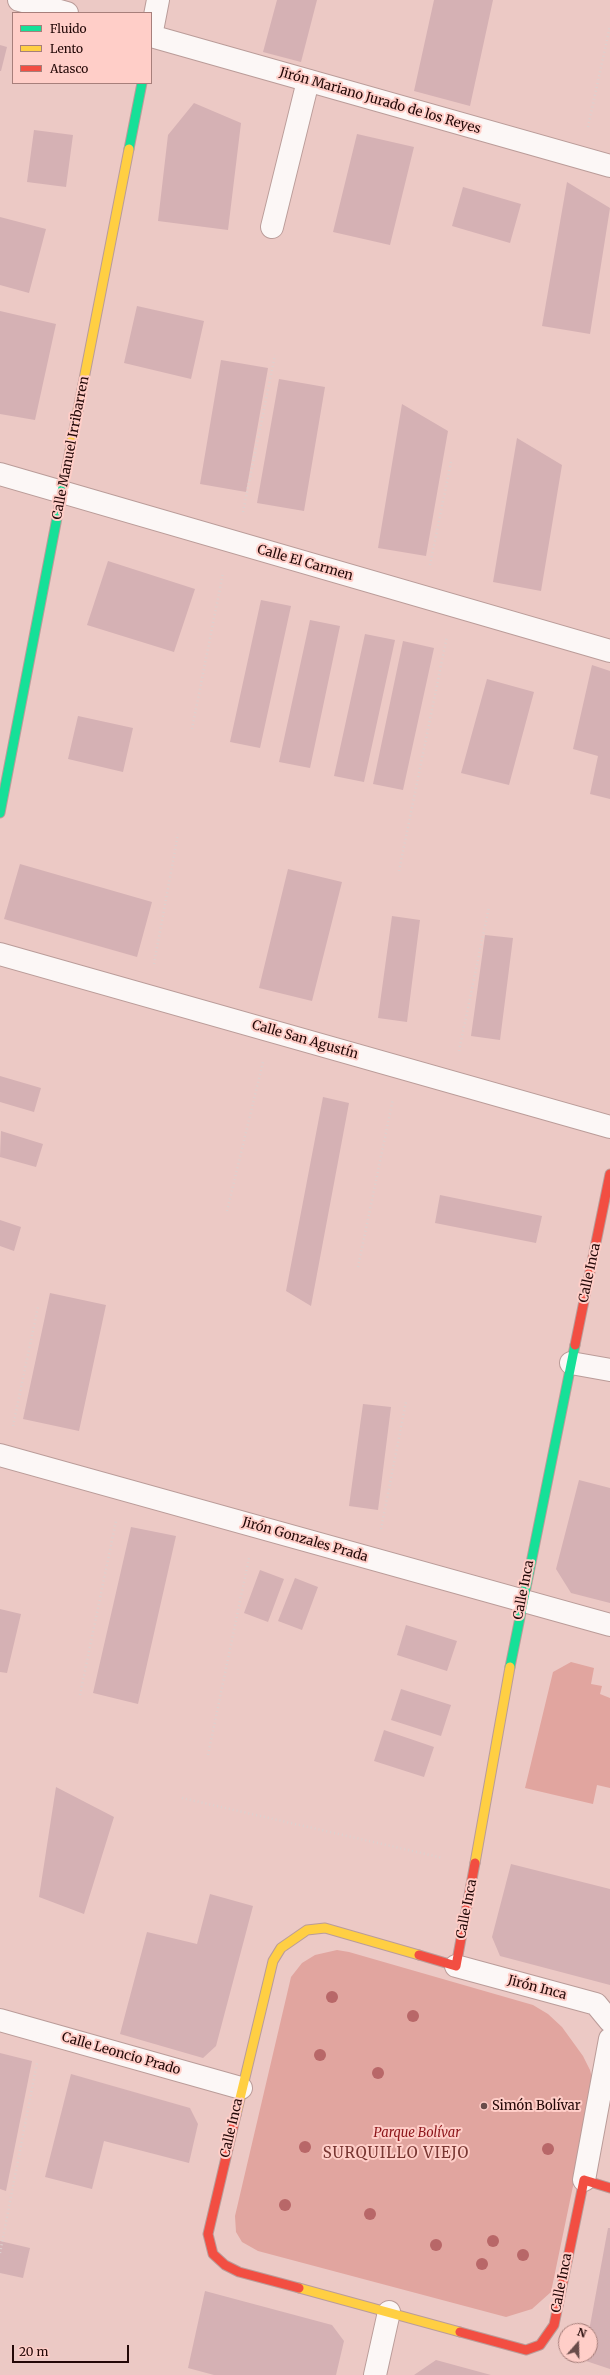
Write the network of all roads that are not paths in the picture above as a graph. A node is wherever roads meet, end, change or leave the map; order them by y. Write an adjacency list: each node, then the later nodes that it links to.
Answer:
1 (19, 0): 3 (street)
2 (158, 0): 4 (street)
3 (63, 12)
4 (152, 31)
5 (152, 36): 6 (street, Jirón Mariano Jurado de los Reyes)
6 (308, 81): 8 (street, Jirón Mariano Jurado de los Reyes); 9 (street)
7 (142, 84): 11 (street, Calle Manuel Irribarren)
8 (610, 166)
9 (272, 227)
10 (0, 474): 11 (street, Calle El Carmen)
11 (62, 492): 12 (street, Calle El Carmen); 13 (street, Calle Manuel Irribarren)
12 (610, 651)
13 (0, 814)
14 (0, 954): 15 (street, Calle San Agustín)
15 (610, 1127)
16 (610, 1174): 17 (street, Calle Inca)
17 (571, 1363): 18 (street); 20 (street, Calle Inca)
18 (610, 1370)
19 (3, 1456): 20 (street, Jirón Gonzales Prada)
20 (522, 1599): 21 (street, Jirón Gonzales Prada); 22 (street, Calle Inca)
21 (610, 1625)
22 (456, 1966): 24 (street, Jirón Inca); 26 (street, Calle Inca)
23 (0, 2020): 26 (street, Calle Leoncio Prado)
24 (610, 2021)
25 (610, 2039): 27 (street)
26 (241, 2088): 29 (street, Calle Inca)
27 (584, 2180): 28 (street); 29 (street, Calle Inca)
28 (610, 2188)
29 (389, 2312): 30 (street)
30 (375, 2375)

